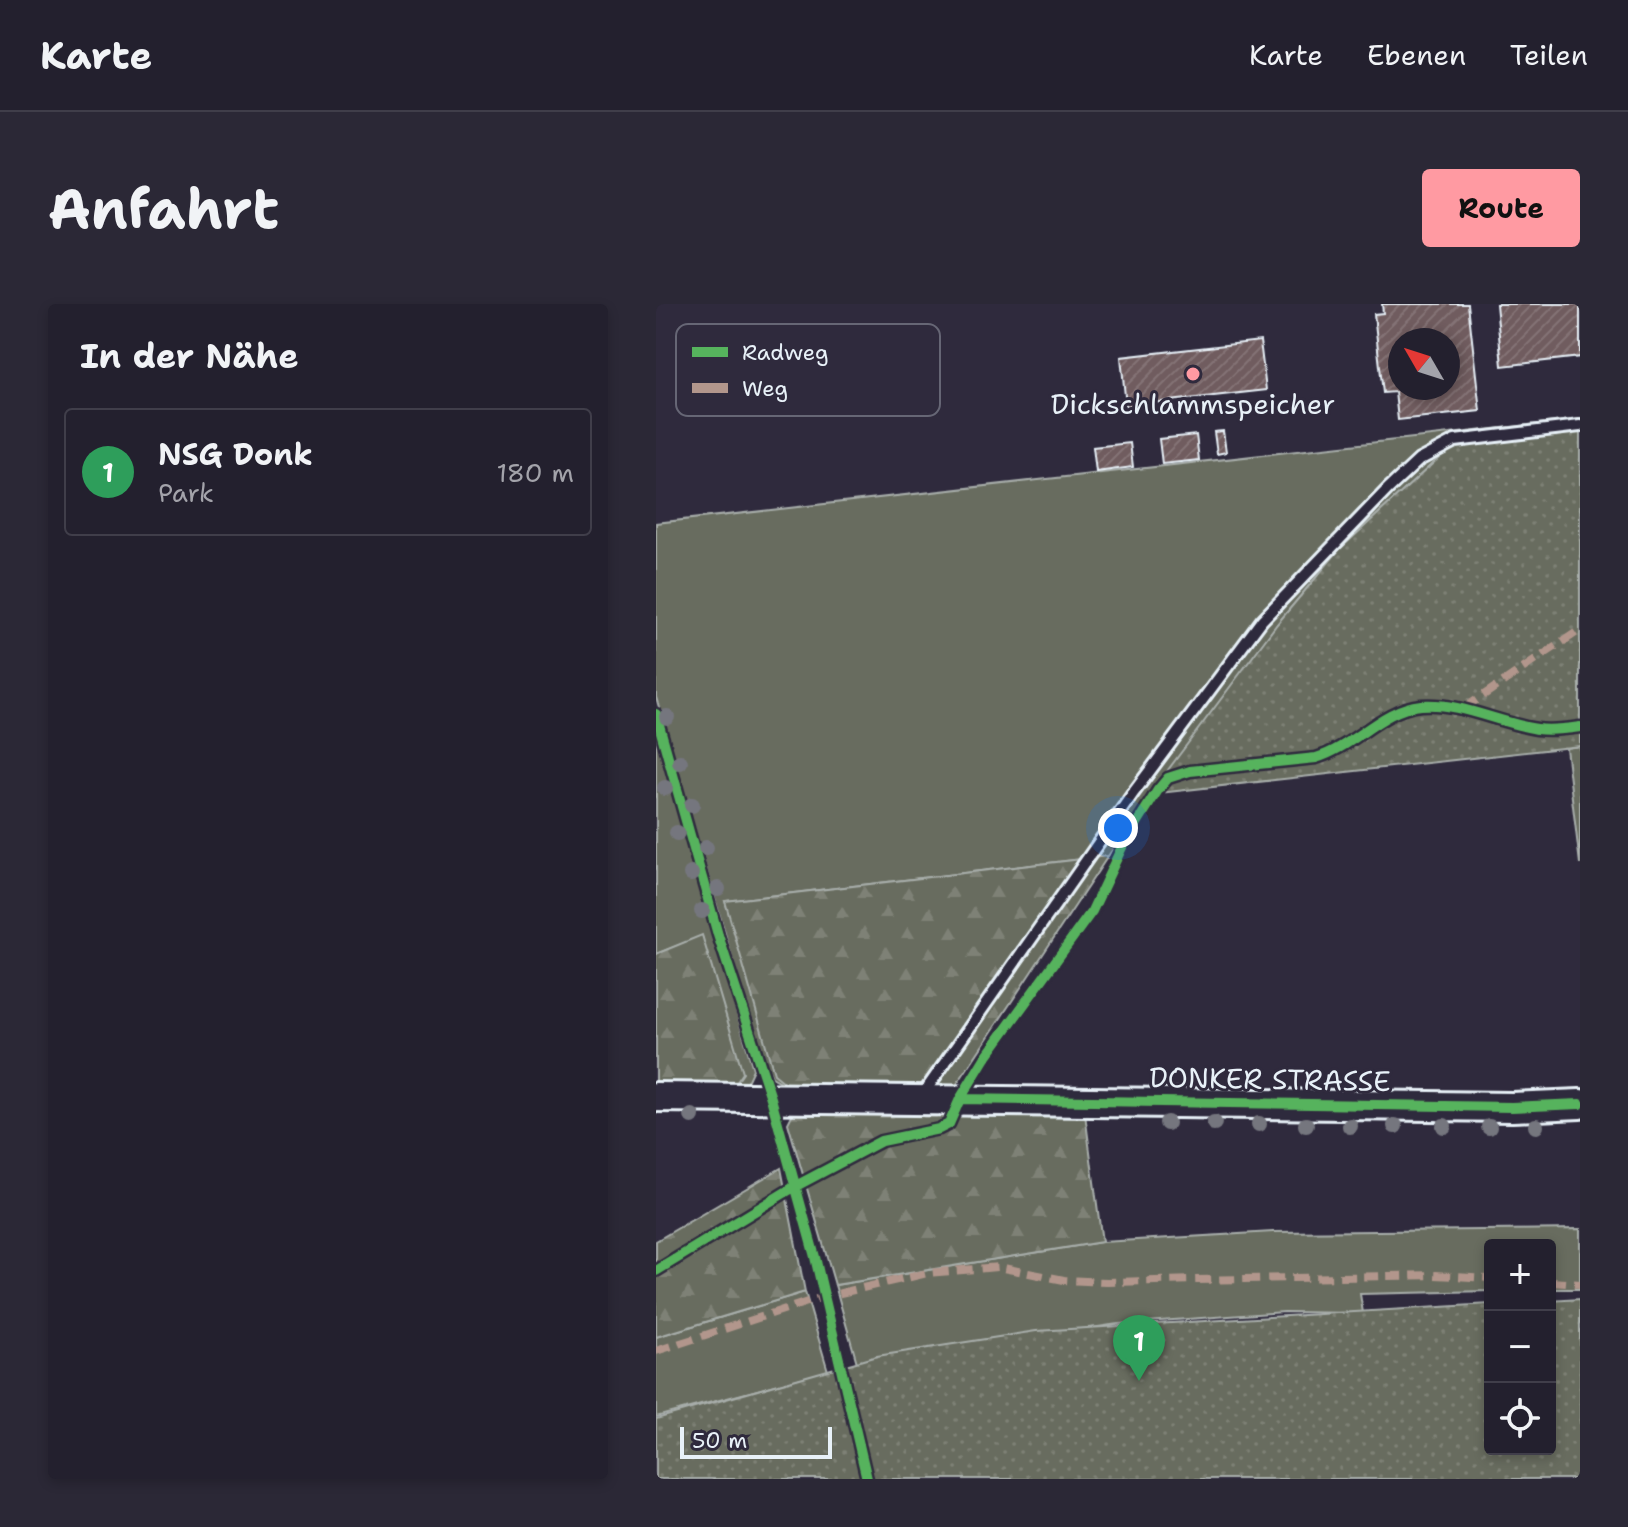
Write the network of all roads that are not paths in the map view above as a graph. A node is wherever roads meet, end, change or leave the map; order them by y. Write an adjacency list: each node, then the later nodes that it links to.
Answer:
1 (1580, 426): 3 (lane)
2 (656, 1097): 3 (street, DONKER STRASSE)
3 (920, 1099): 4 (street, DONKER STRASSE)
4 (1580, 1104)

